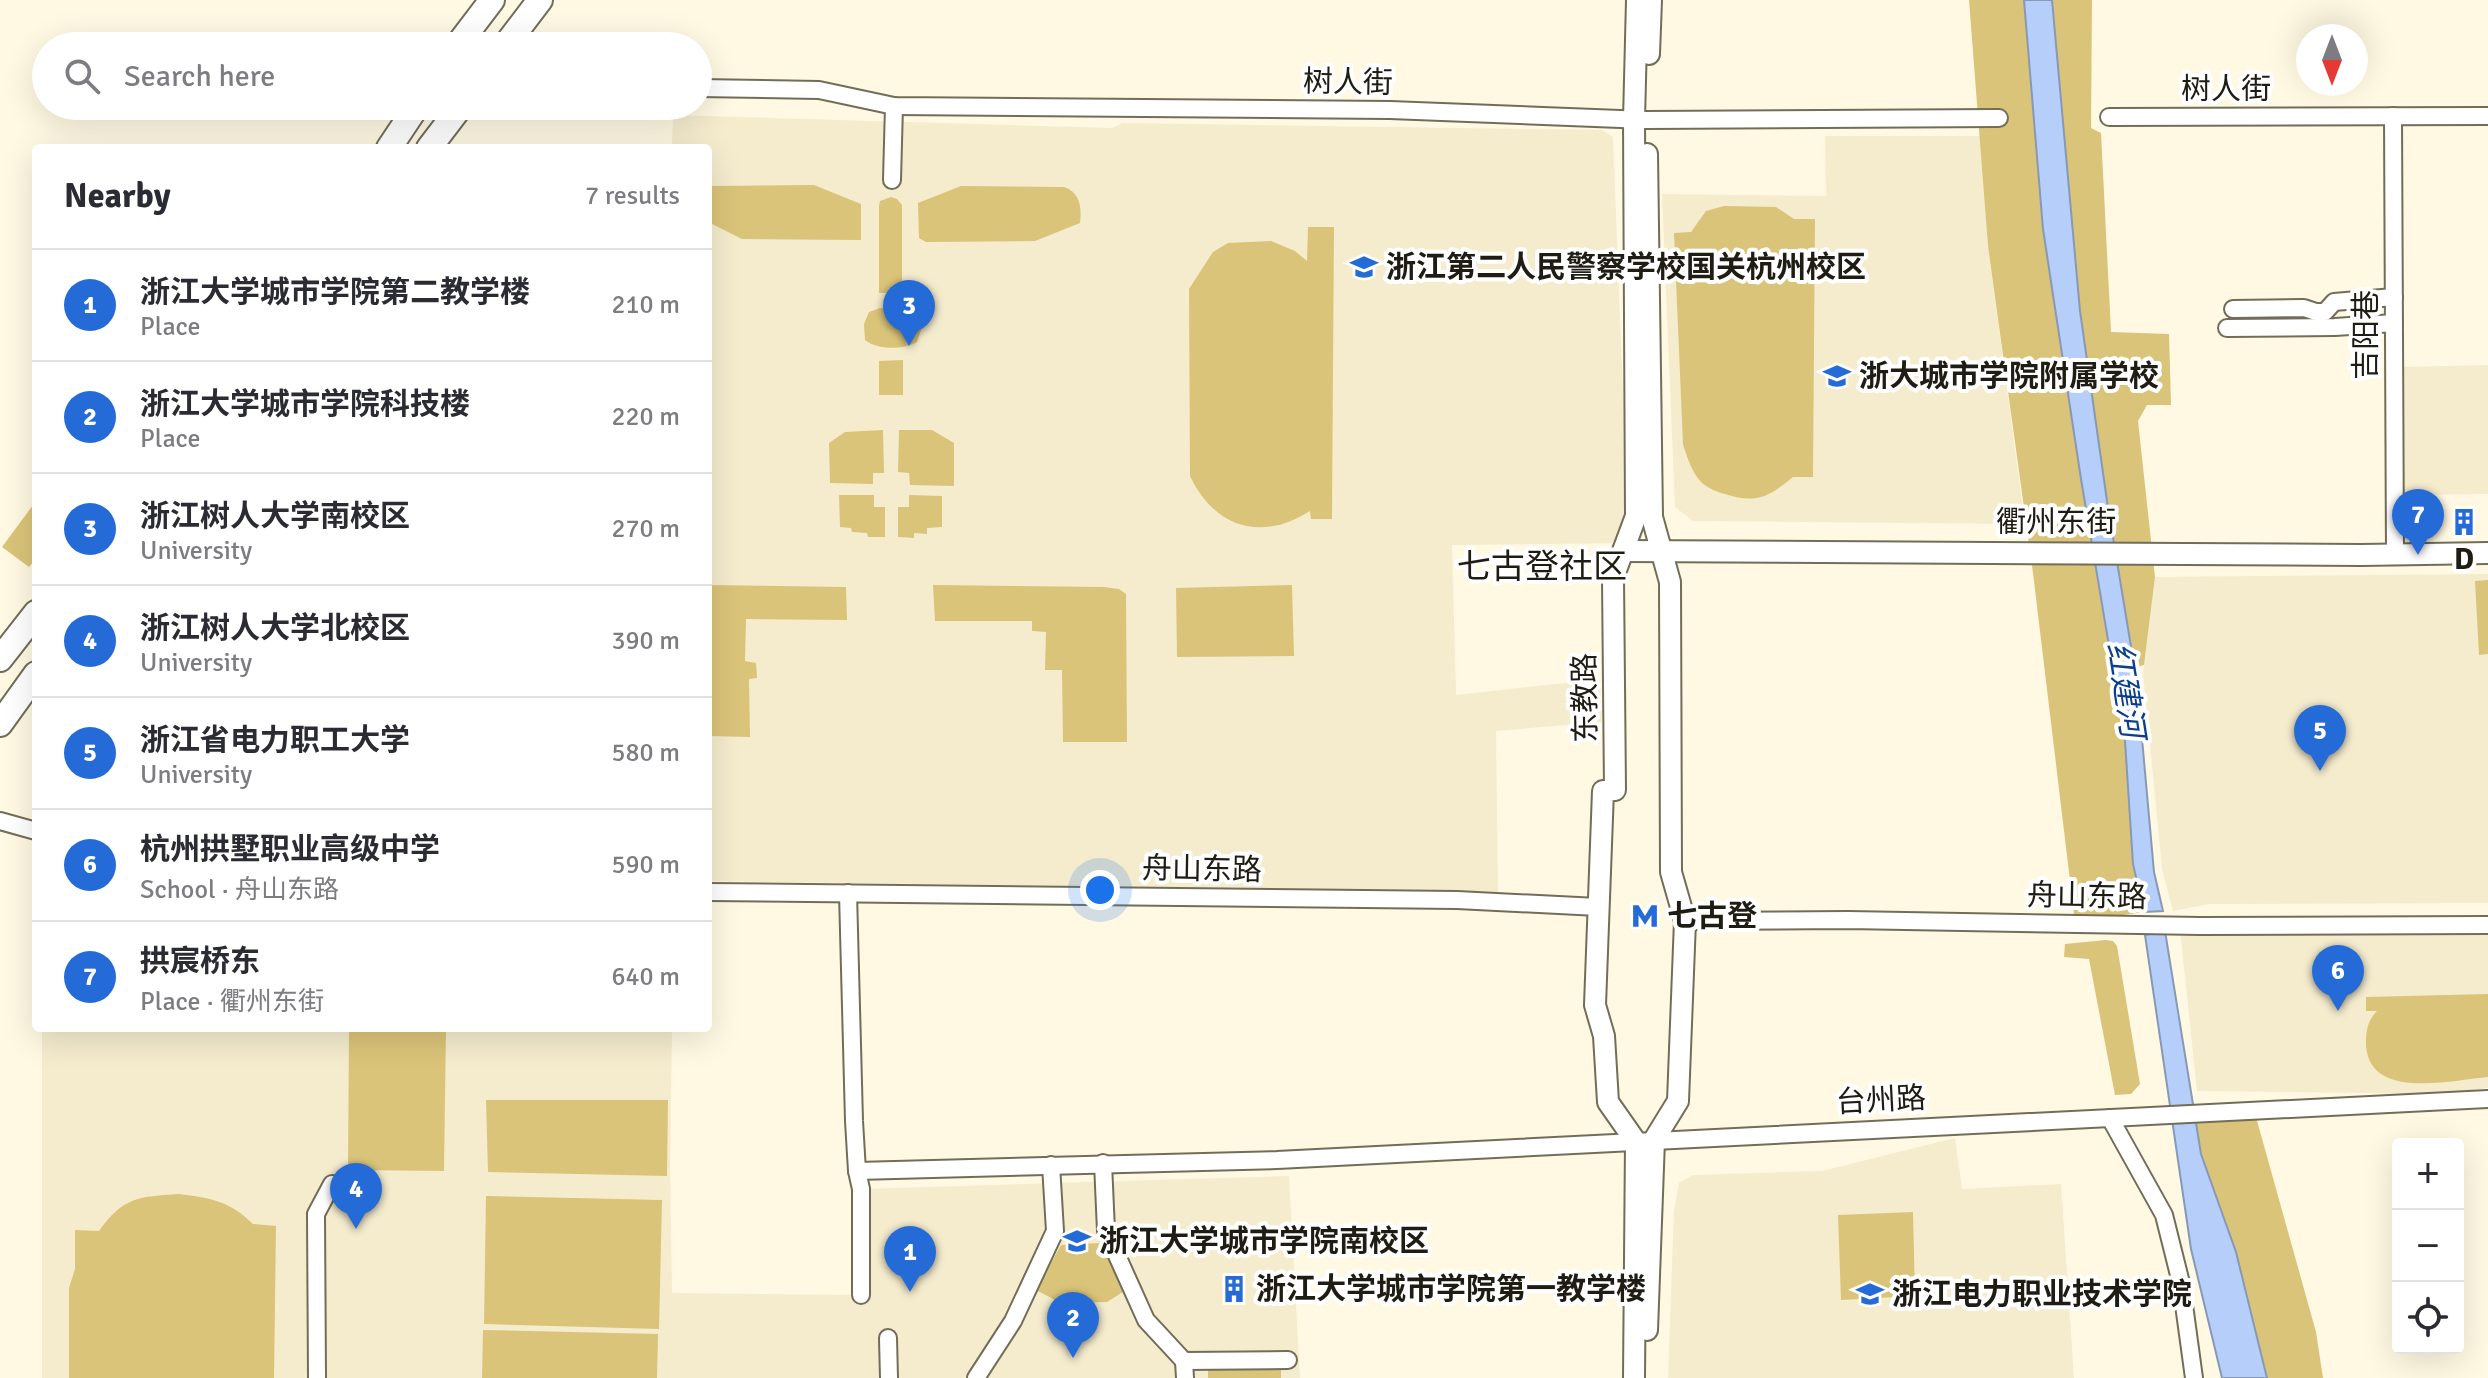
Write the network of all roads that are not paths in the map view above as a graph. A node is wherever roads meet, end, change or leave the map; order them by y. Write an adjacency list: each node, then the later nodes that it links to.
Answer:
1 (492, 0): 5 (main road)
2 (540, 0): 6 (main road)
3 (1637, 0): 15 (street, 东教路)
4 (1651, 0): 15 (street, 东教路)
5 (468, 32)
6 (516, 32)
7 (712, 88): 8 (street, 树人街)
8 (894, 106): 15 (street, 树人街); 18 (street)
9 (2393, 116): 10 (street, 树人街); 11 (street, 树人街); 19 (street, 吉阳巷)
10 (2488, 116)
11 (2109, 117)
12 (1999, 118): 15 (street, 树人街)
13 (408, 120): 16 (main road)
14 (450, 120): 17 (main road)
15 (1640, 120): 23 (street, 东教路); 24 (street, 东教路)
16 (392, 144)
17 (432, 144)
18 (892, 180)
19 (2394, 297): 20 (street); 21 (street, 吉阳巷)
20 (2233, 309)
21 (2394, 323): 22 (street); 26 (street, 吉阳巷)
22 (2227, 328)
23 (1623, 551): 24 (street, 衢州东街); 35 (street, 东教路)
24 (1662, 551): 26 (street, 衢州东街); 36 (street, 东教路)
25 (2488, 553): 26 (street, 衢州东街)
26 (2395, 554)
27 (32, 618): 28 (main road)
28 (0, 659)
29 (32, 680): 30 (main road)
30 (0, 724)
31 (0, 821): 32 (street)
32 (32, 830)
33 (712, 892): 34 (street, 舟山东路)
34 (848, 893): 35 (street, 舟山东路); 43 (street)
35 (1598, 907): 40 (street, 东教路)
36 (1685, 921): 37 (street, 舟山东路); 40 (street, 东教路)
37 (2488, 925)
38 (2488, 1099): 39 (street, 台州路)
39 (2110, 1118): 40 (street, 台州路); 55 (street)
40 (1645, 1141): 41 (street, 台州路); 53 (street); 54 (street, 东教路)
41 (1103, 1163): 42 (street, 台州路); 48 (street)
42 (1051, 1165): 43 (street, 台州路); 51 (street)
43 (857, 1171): 45 (street)
44 (332, 1184): 49 (street)
45 (861, 1295)
46 (888, 1338): 50 (street)
47 (1288, 1360): 48 (street)
48 (1184, 1361): 52 (street)
49 (317, 1378)
50 (889, 1378)
51 (976, 1378)
52 (1185, 1378)
53 (1634, 1378)
54 (1645, 1378)
55 (2194, 1378)

